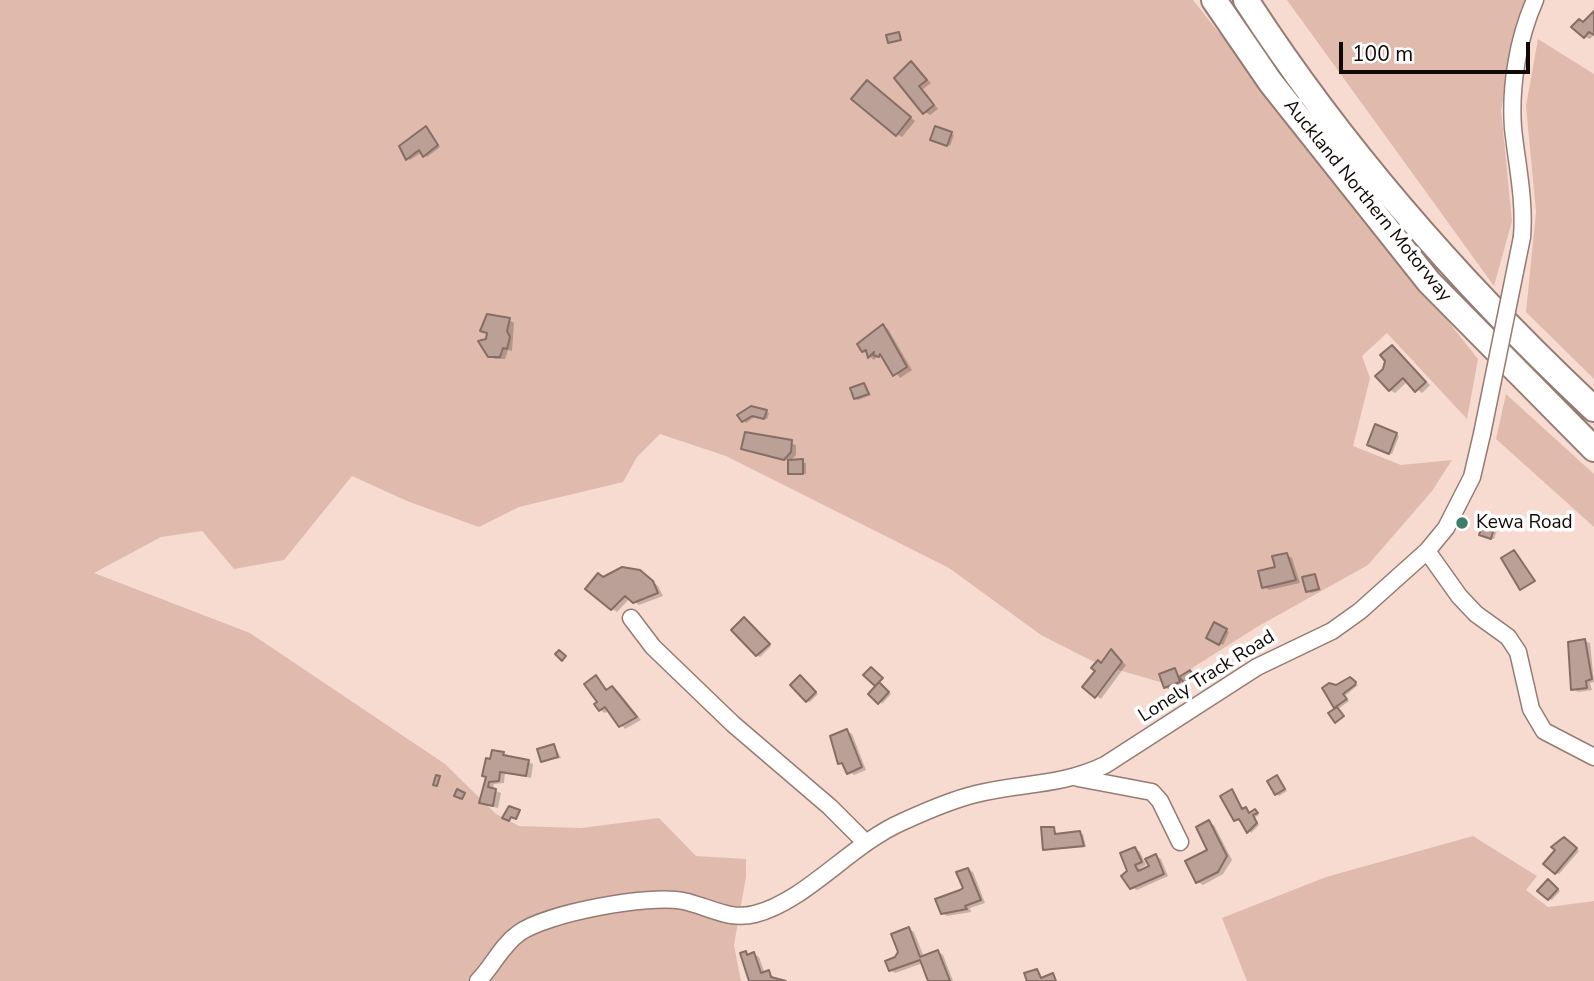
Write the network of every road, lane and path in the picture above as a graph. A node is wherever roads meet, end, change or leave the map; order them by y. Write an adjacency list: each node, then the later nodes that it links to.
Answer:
1 (1214, 0): 5 (highway, Auckland Northern Motorway)
2 (1246, 0): 4 (highway, Auckland Northern Motorway)
3 (1535, 0): 6 (street, Lonely Track Road, bridge)
4 (1594, 409)
5 (1594, 449)
6 (1427, 551): 8 (street); 9 (street, Lonely Track Road)
7 (631, 618): 10 (street)
8 (1594, 757)
9 (1078, 778): 10 (street, Lonely Track Road); 11 (street)
10 (865, 842): 12 (street, Lonely Track Road)
11 (1180, 842)
12 (485, 979)

